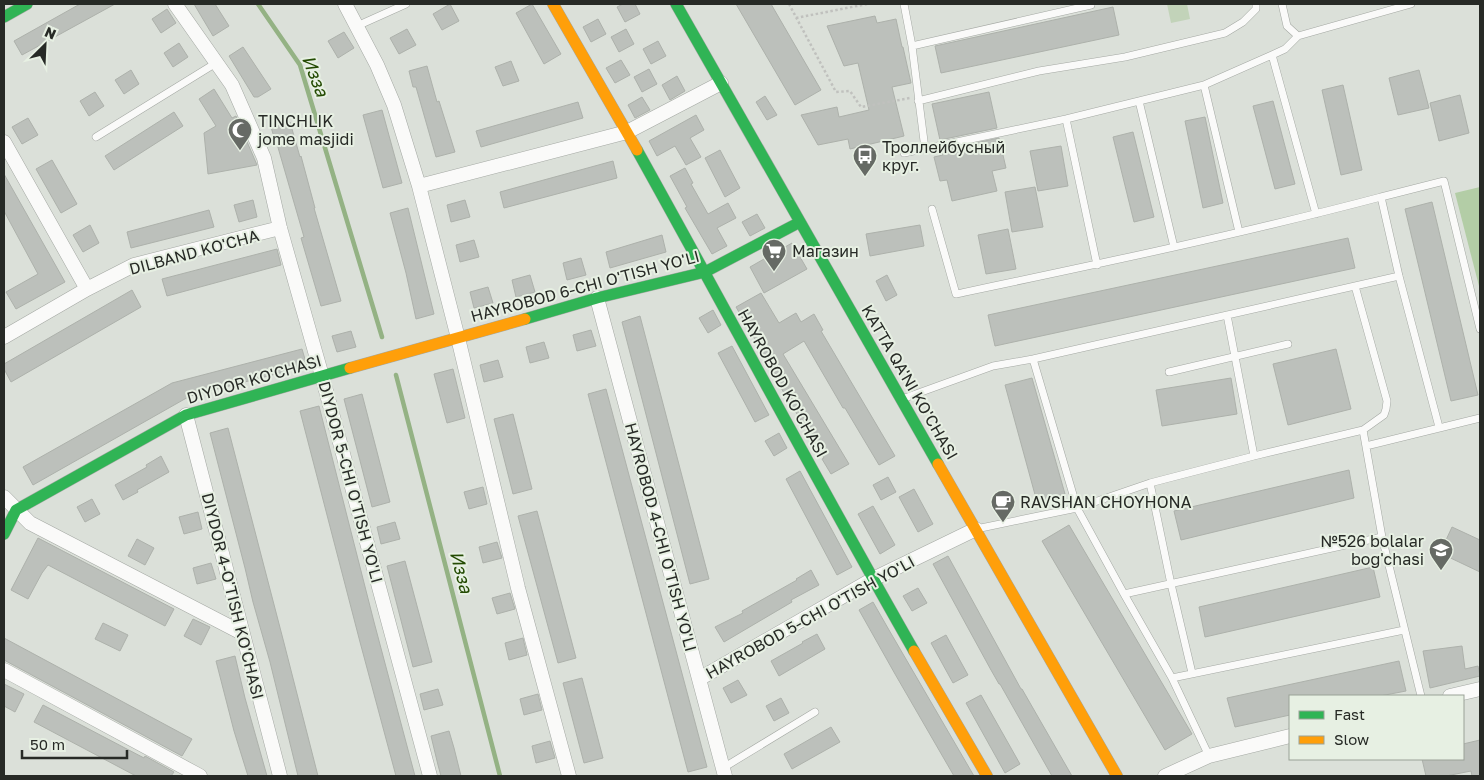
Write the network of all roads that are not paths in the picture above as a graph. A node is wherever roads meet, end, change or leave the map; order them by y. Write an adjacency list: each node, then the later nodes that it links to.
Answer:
1 (27, 4): 12 (street)
2 (175, 4): 17 (street, DIYDOR 5-CHI O'TISH YO'LI)
3 (345, 4): 13 (street)
4 (406, 4): 13 (lane)
5 (553, 4): 23 (street, HAYROBOD KO'CHASI)
6 (676, 4): 18 (street, KATTA QA'NI KO'CHASI)
7 (904, 4): 15 (lane)
8 (1256, 4): 20 (lane)
9 (1282, 4): 14 (lane)
10 (1411, 4): 14 (lane)
11 (1091, 5): 15 (lane)
12 (4, 17)
13 (357, 26): 28 (street)
14 (1298, 36): 16 (lane)
15 (912, 46): 20 (lane)
16 (1272, 55): 19 (lane); 31 (lane)
17 (216, 63): 24 (lane); 33 (street, DIYDOR 5-CHI O'TISH YO'LI)
18 (721, 83): 23 (street); 32 (street, KATTA QA'NI KO'CHASI)
19 (1204, 85): 21 (lane); 34 (lane)
20 (918, 99): 26 (lane)
21 (1139, 101): 22 (lane); 35 (lane)
22 (1066, 119): 26 (lane); 36 (lane)
23 (627, 132): 28 (street); 37 (street, HAYROBOD KO'CHASI)
24 (96, 137)
25 (4, 142): 40 (street)
26 (925, 149): 27 (lane)
27 (904, 153)
28 (419, 186): 45 (street)
29 (1381, 197): 31 (lane); 38 (lane); 43 (lane)
30 (932, 209): 36 (lane)
31 (1316, 214): 34 (lane)
32 (800, 222): 37 (street, HAYROBOD 6-CHI O'TISH YO'LI); 51 (street, KATTA QA'NI KO'CHASI)
33 (280, 228): 40 (street, DILBAND KO'CHA); 50 (street, DIYDOR 5-CHI O'TISH YO'LI)
34 (1239, 232): 35 (lane)
35 (1174, 247): 36 (lane)
36 (1097, 264)
37 (705, 272): 41 (street, HAYROBOD 6-CHI O'TISH YO'LI); 65 (street, HAYROBOD KO'CHASI)
38 (1398, 276): 39 (lane); 54 (lane)
39 (1355, 286): 42 (lane); 55 (lane)
40 (87, 289): 44 (street, DILBAND KO'CHA)
41 (597, 298): 45 (street, HAYROBOD 6-CHI O'TISH YO'LI); 73 (street, HAYROBOD 4-CHI O'TISH YO'LI)
42 (1227, 315): 47 (lane); 48 (lane)
43 (1480, 328)
44 (4, 337)
45 (458, 338): 50 (street, DIYDOR KO'CHASI); 84 (street)
46 (1288, 344): 47 (lane)
47 (1234, 356): 49 (lane); 57 (lane)
48 (1033, 359): 51 (lane); 60 (lane)
49 (1169, 372)
50 (322, 376): 52 (street, DIYDOR KO'CHASI); 83 (street, DIYDOR 5-CHI O'TISH YO'LI)
51 (901, 399): 62 (street, KATTA QA'NI KO'CHASI)
52 (186, 415): 61 (street, DIYDOR KO'CHASI); 69 (street, DIYDOR 4-O'TISH KO'CHASI)
53 (1480, 418): 54 (lane)
54 (1439, 427): 56 (lane)
55 (1363, 430): 56 (lane); 57 (lane)
56 (1366, 446): 64 (lane)
57 (1254, 456): 58 (lane)
58 (1150, 483): 60 (lane); 66 (lane)
59 (4, 497): 61 (street)
60 (1077, 508): 62 (lane); 67 (lane)
61 (16, 510): 63 (street); 69 (street)
62 (976, 529): 65 (street, HAYROBOD 5-CHI O'TISH YO'LI); 86 (street, KATTA QA'NI KO'CHASI)
63 (4, 534)
64 (1382, 537): 66 (lane); 68 (lane)
65 (873, 578): 73 (street, HAYROBOD 5-CHI O'TISH YO'LI); 85 (street, HAYROBOD KO'CHASI)
66 (1171, 584): 67 (lane); 71 (lane)
67 (1124, 594): 72 (lane)
68 (1404, 630): 71 (lane); 75 (lane)
69 (242, 633): 82 (street, DIYDOR 4-O'TISH KO'CHASI)
70 (4, 670): 81 (street)
71 (1192, 673): 72 (lane)
72 (1172, 678): 79 (lane)
73 (699, 680): 80 (street, HAYROBOD 4-CHI O'TISH YO'LI)
74 (1480, 689): 76 (street)
75 (1421, 695)
76 (1454, 695)
77 (816, 712): 80 (lane)
78 (1289, 736): 79 (street)
79 (1209, 756): 87 (street)
80 (724, 772)
81 (200, 776)
82 (280, 776)
83 (430, 776)
84 (569, 776)
85 (987, 776)
86 (1117, 776)
87 (1164, 776)

